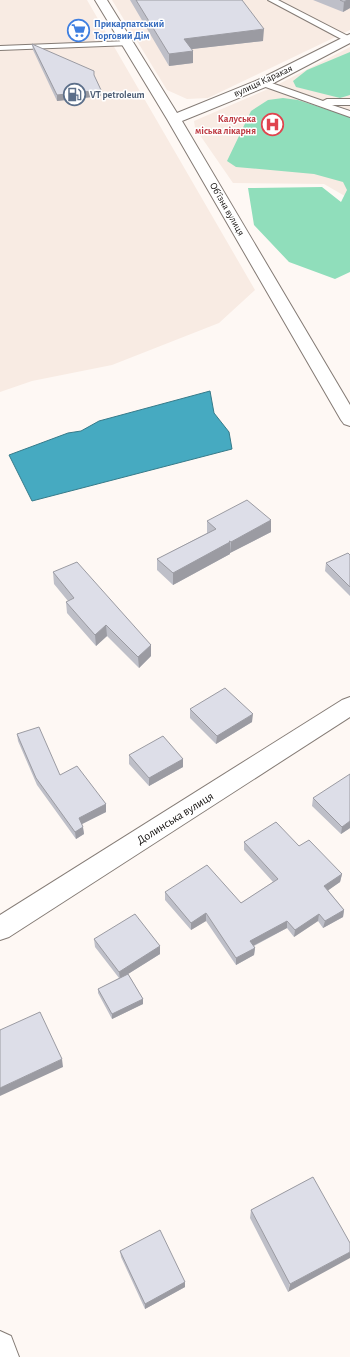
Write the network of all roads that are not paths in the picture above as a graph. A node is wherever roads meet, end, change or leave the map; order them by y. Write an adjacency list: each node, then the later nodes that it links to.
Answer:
1 (101, 0): 4 (street, Обʼїзна вулиця)
2 (272, 0): 3 (lane)
3 (349, 39): 6 (street, вулиця Каракая)
4 (128, 43): 5 (lane); 10 (street, Обʼїзна вулиця)
5 (0, 48)
6 (263, 83): 7 (lane); 10 (street, вулиця Каракая)
7 (316, 102): 8 (lane); 9 (lane)
8 (350, 102)
9 (350, 114)
10 (174, 118): 11 (street, Обʼїзна вулиця)
11 (350, 420)
12 (350, 706): 13 (street, Долинська вулиця)
13 (0, 929)
14 (0, 1347): 15 (street)
15 (3, 1357)

